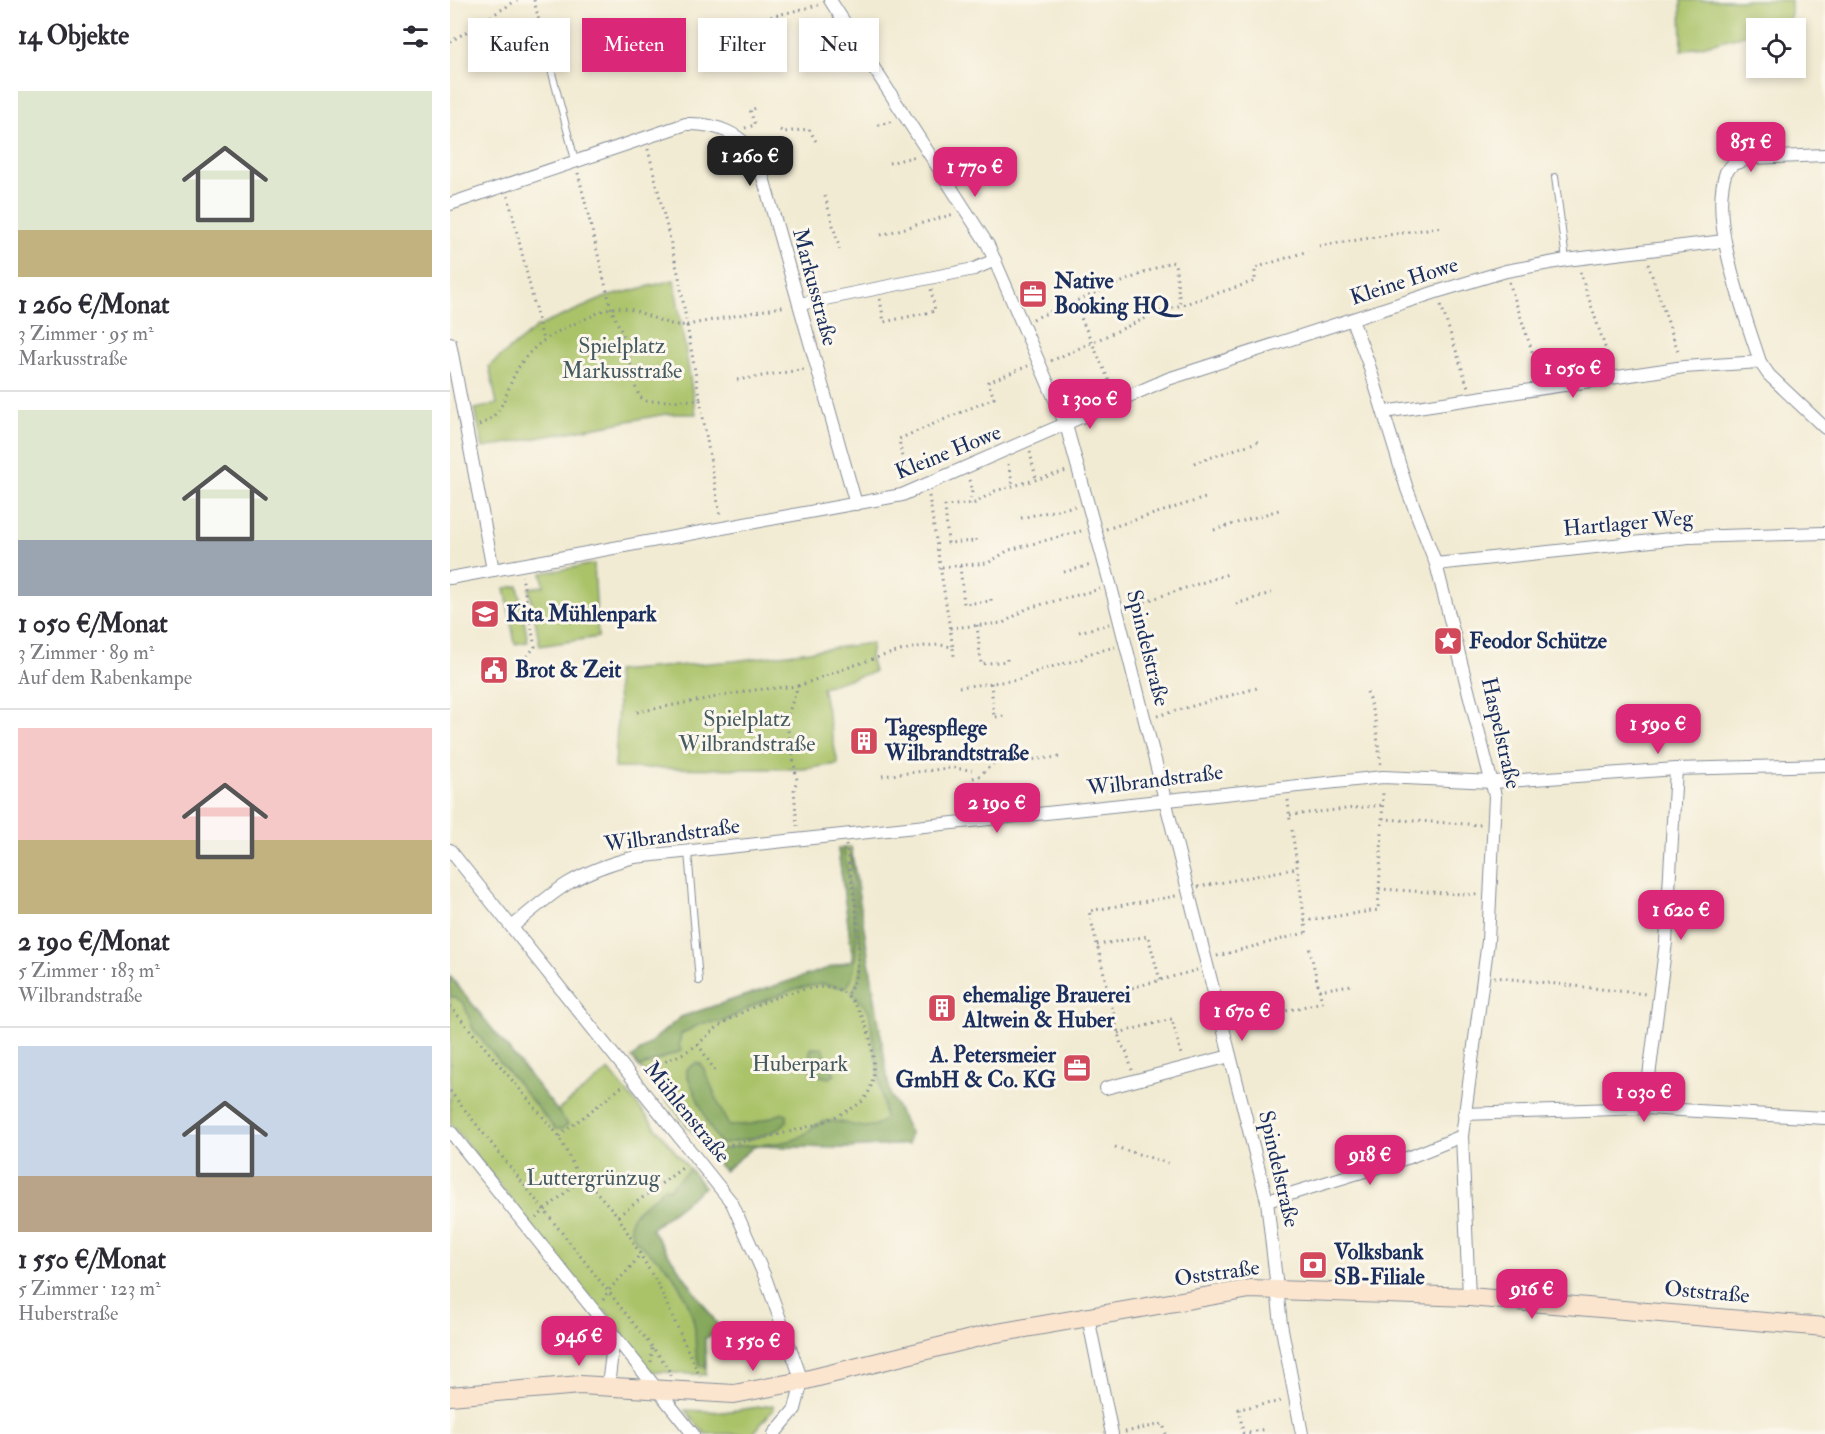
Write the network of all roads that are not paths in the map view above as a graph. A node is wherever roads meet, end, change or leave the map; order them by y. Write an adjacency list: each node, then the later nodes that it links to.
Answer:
1 (831, 1): 9 (street, Spindelstraße)
2 (552, 72): 4 (lane)
3 (1825, 155): 7 (street)
4 (575, 160): 6 (street, Markusstraße); 10 (street, Markusstraße)
5 (1555, 177): 8 (lane)
6 (450, 204)
7 (1724, 241): 8 (street, Kleine Howe); 13 (street)
8 (1571, 259): 11 (street, Kleine Howe)
9 (996, 260): 10 (street); 15 (street, Spindelstraße)
10 (800, 304): 17 (street, Markusstraße)
11 (1352, 320): 14 (street, Haspelstraße); 15 (street, Kleine Howe)
12 (450, 343): 20 (street)
13 (1760, 362): 14 (street); 16 (street)
14 (1384, 411): 19 (street, Haspelstraße)
15 (1066, 425): 17 (street, Kleine Howe); 25 (street, Spindelstraße)
16 (1825, 428)
17 (856, 504): 20 (street, Kleine Howe)
18 (1825, 533): 19 (street, Hartlager Weg)
19 (1436, 564): 24 (street, Haspelstraße)
20 (493, 570): 21 (street, Kleine Howe)
21 (450, 578)
22 (1825, 765): 23 (street, Wilbrandstraße)
23 (1676, 769): 24 (street, Wilbrandstraße); 32 (street)
24 (1493, 782): 25 (street, Wilbrandstraße); 33 (street, Haspelstraße)
25 (1164, 801): 27 (street, Wilbrandstraße); 30 (street, Spindelstraße)
26 (450, 850): 28 (street, Mühlenstraße)
27 (688, 852): 28 (street, Wilbrandstraße); 29 (lane)
28 (512, 927): 43 (street, Mühlenstraße)
29 (699, 981)
30 (1230, 1056): 31 (street); 37 (street, Spindelstraße)
31 (1106, 1088)
32 (1645, 1108): 33 (street); 34 (street)
33 (1464, 1114): 36 (street, Haspelstraße)
34 (1825, 1118)
35 (450, 1131): 42 (street)
36 (1461, 1136): 37 (street); 39 (street, Haspelstraße)
37 (1267, 1201): 38 (street, Spindelstraße)
38 (1279, 1290): 39 (street, Oststraße); 40 (street, Oststraße); 50 (street, Spindelstraße)
39 (1469, 1298): 41 (street, Oststraße)
40 (1088, 1317): 43 (street, Oststraße); 49 (street)
41 (1825, 1328)
42 (614, 1336): 44 (street); 45 (street)
43 (802, 1381): 45 (street, Oststraße); 48 (street)
44 (608, 1386): 45 (street, Oststraße); 46 (street, Oststraße)
45 (663, 1390): 47 (street)
46 (450, 1396)
47 (693, 1434)
48 (774, 1434)
49 (1113, 1434)
50 (1302, 1434)

